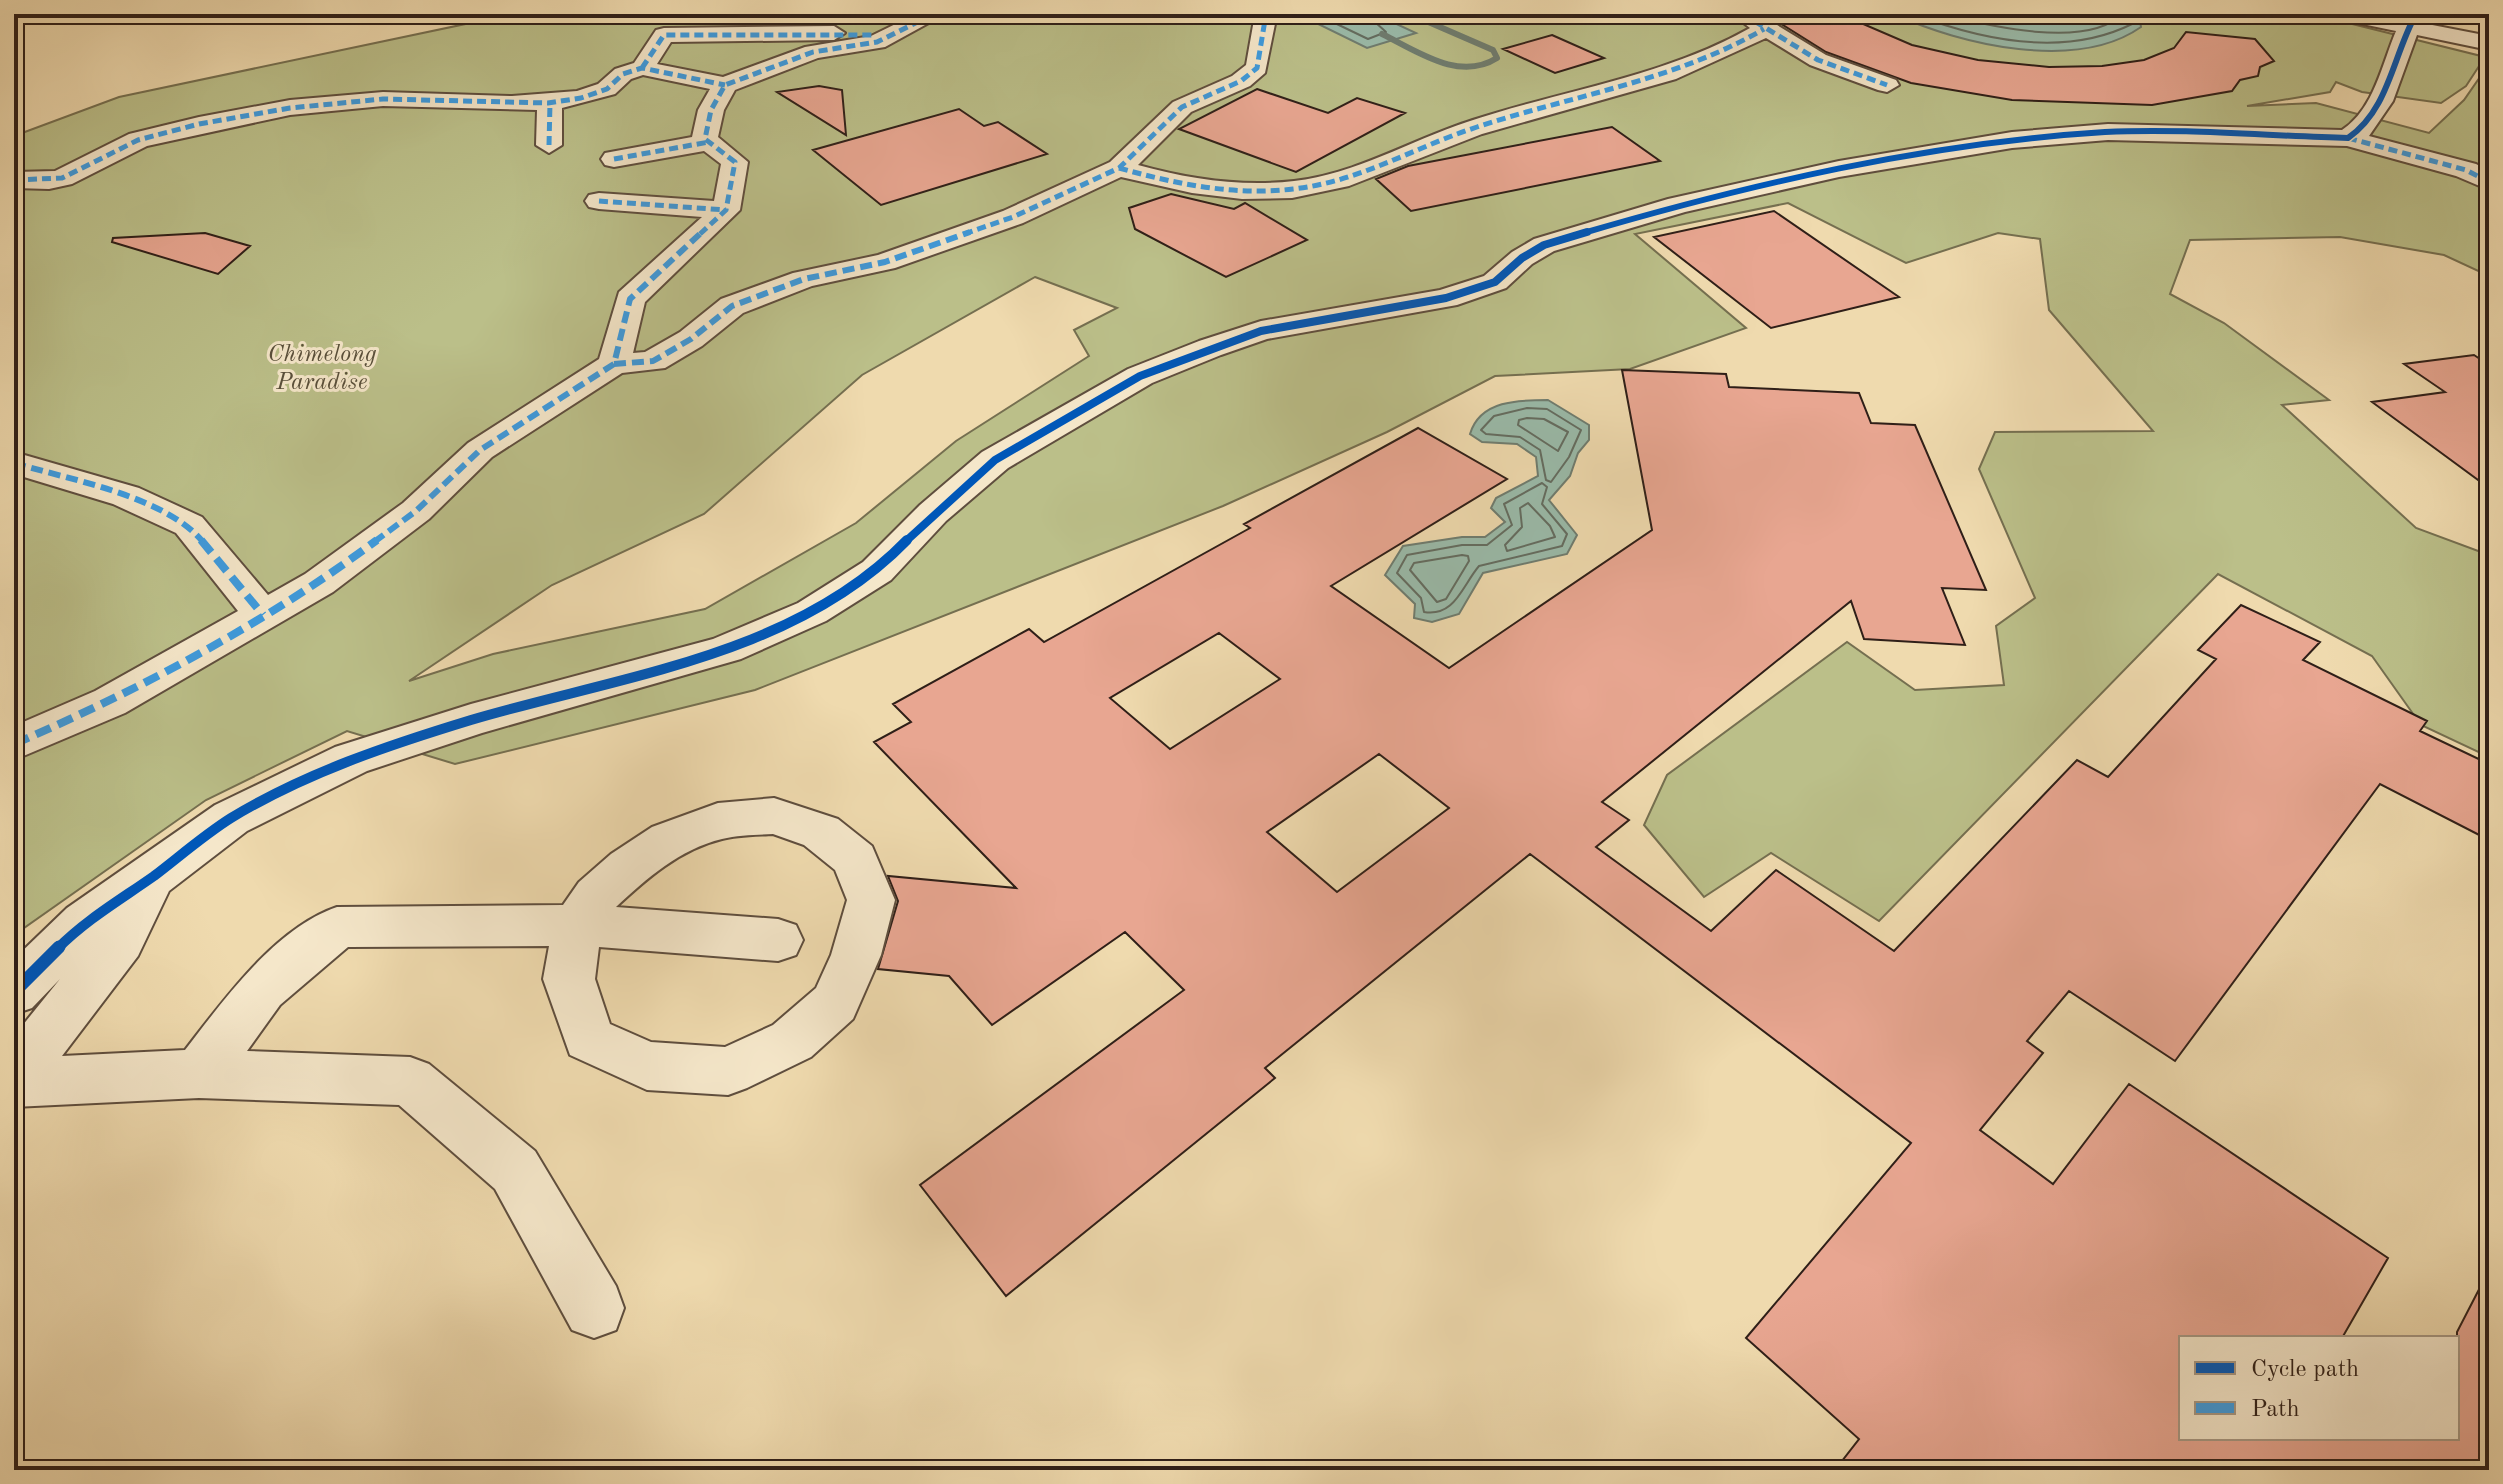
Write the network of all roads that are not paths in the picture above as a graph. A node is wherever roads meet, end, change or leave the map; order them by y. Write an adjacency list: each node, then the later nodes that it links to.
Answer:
1 (934, 14): 7 (street)
2 (1266, 14): 17 (street)
3 (2346, 14): 4 (street)
4 (2416, 18): 6 (street); 8 (street); 13 (street)
5 (1754, 21): 11 (street); 17 (street)
6 (2489, 27)
7 (891, 36): 9 (street); 10 (street)
8 (2489, 43)
9 (642, 68): 10 (street); 12 (street)
10 (725, 85): 14 (street)
11 (1887, 85)
12 (550, 103): 15 (street); 18 (street)
13 (2348, 138): 19 (street); 26 (street)
14 (709, 142): 16 (street); 21 (street)
15 (549, 145)
16 (614, 159)
17 (1119, 168): 22 (street)
18 (14, 180)
19 (2489, 182)
20 (599, 201): 21 (street)
21 (726, 210): 22 (street)
22 (614, 364): 24 (street)
23 (14, 463): 24 (street)
24 (263, 615): 25 (street)
25 (14, 744)
26 (151, 878): 29 (street); 31 (street)
27 (577, 925): 27 (street); 28 (street); 30 (street)
28 (778, 940)
29 (14, 992)
30 (199, 1074): 31 (street); 32 (street)
31 (14, 1080)
32 (594, 1308)

